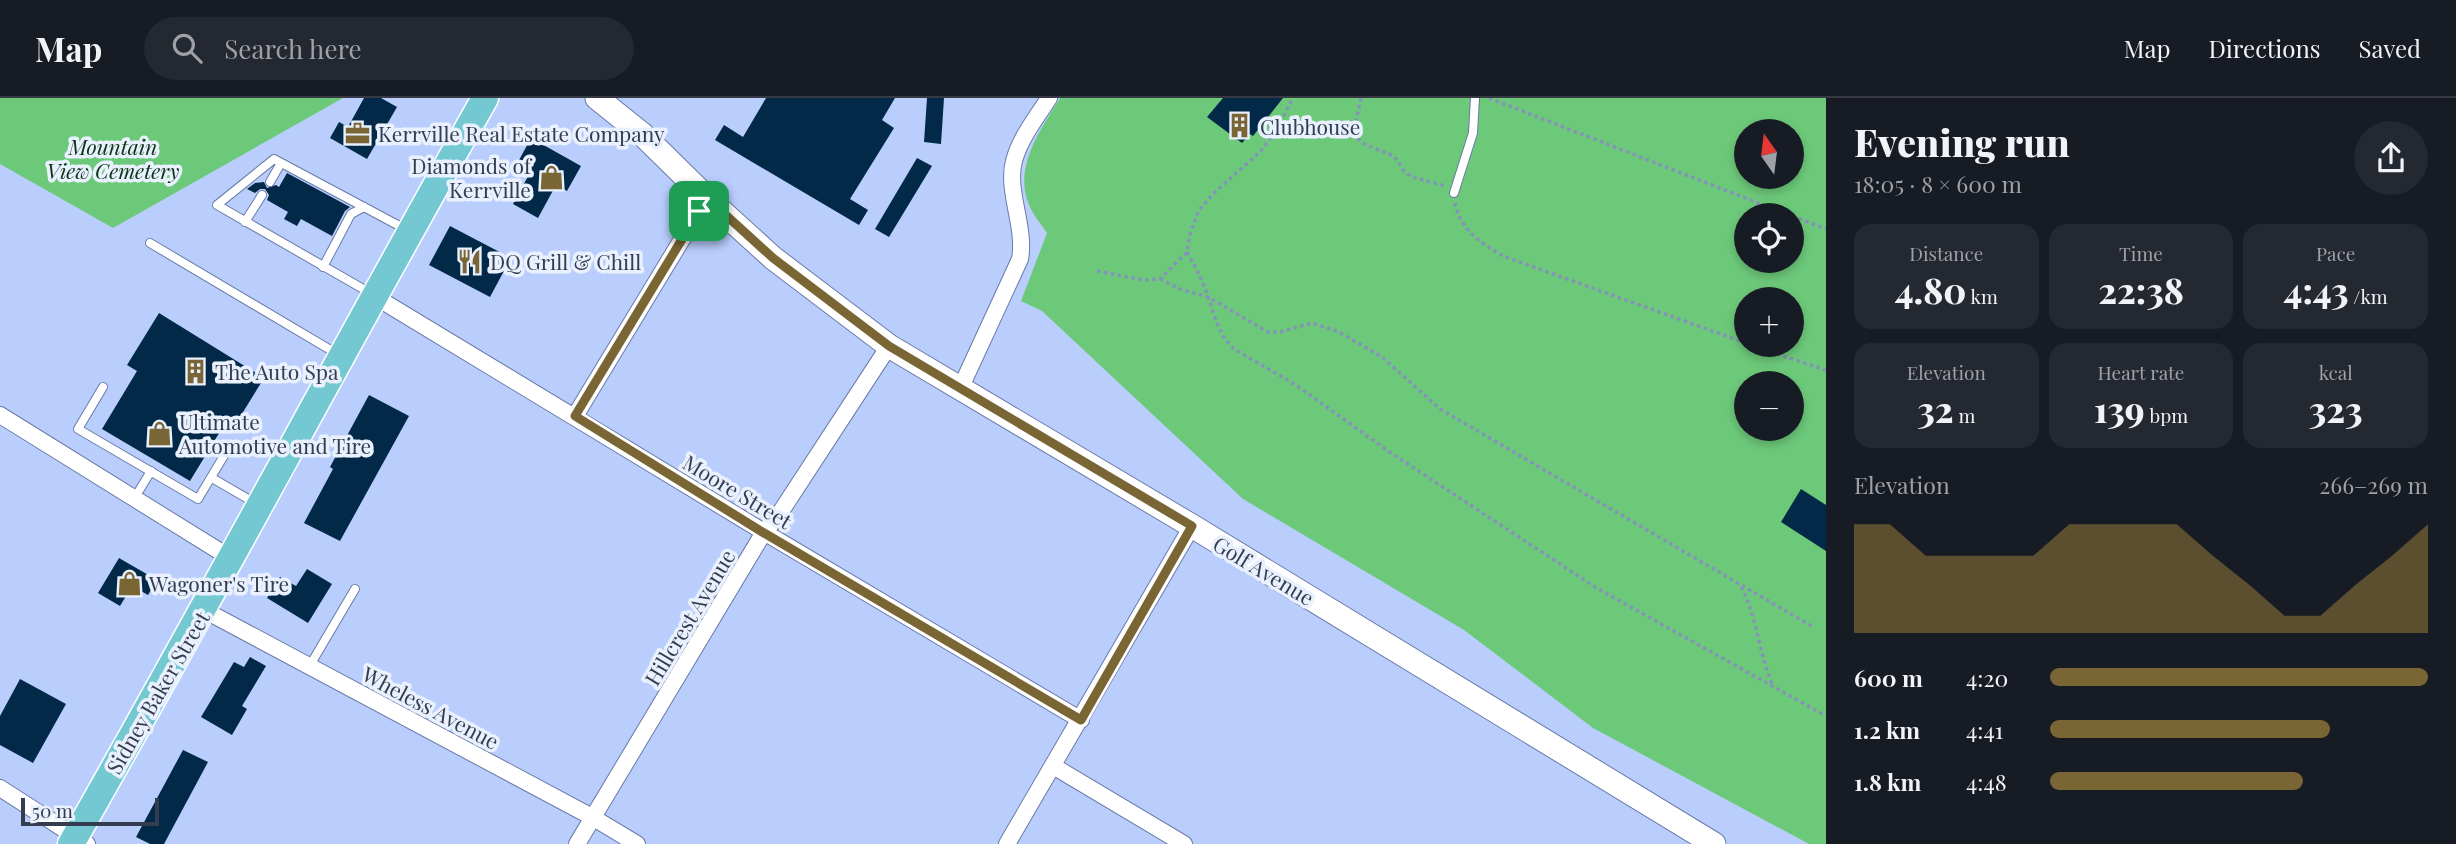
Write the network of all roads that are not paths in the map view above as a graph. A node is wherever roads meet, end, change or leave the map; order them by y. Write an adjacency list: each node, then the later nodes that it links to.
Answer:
1 (485, 98): 12 (main road, Sidney Baker Street)
2 (597, 98): 9 (main road, Golf Avenue)
3 (1049, 98): 19 (street)
4 (1475, 98): 7 (lane)
5 (281, 163): 6 (lane); 10 (lane); 11 (lane)
6 (270, 182)
7 (1454, 193)
8 (262, 195): 11 (lane)
9 (707, 198): 16 (main road, Golf Avenue); 21 (street)
10 (364, 207): 12 (lane); 14 (lane)
11 (246, 222): 14 (lane)
12 (410, 231): 15 (main road, Sidney Baker Street)
13 (150, 243): 17 (lane)
14 (323, 267): 15 (lane)
15 (374, 296): 17 (main road, Sidney Baker Street); 21 (street, Moore Street)
16 (889, 346): 19 (main road, Golf Avenue); 28 (street, Hillcrest Avenue)
17 (342, 356): 26 (main road, Sidney Baker Street)
18 (103, 387): 23 (lane)
19 (961, 387): 27 (main road, Golf Avenue)
20 (0, 415): 25 (street)
21 (575, 416): 28 (street, Moore Street)
22 (228, 449): 24 (lane)
23 (151, 471): 24 (lane); 25 (lane)
24 (212, 478): 26 (lane)
25 (135, 499): 29 (street)
26 (261, 506): 29 (main road, Sidney Baker Street)
27 (1192, 526): 33 (street); 42 (main road, Golf Avenue)
28 (764, 533): 33 (street, Moore Street); 36 (street, Hillcrest Avenue)
29 (232, 559): 31 (main road, Sidney Baker Street)
30 (355, 589): 32 (lane)
31 (204, 610): 32 (street, Wheless Avenue); 37 (main road, Sidney Baker Street)
32 (309, 667): 36 (street, Wheless Avenue)
33 (1081, 720): 34 (street)
34 (1054, 766): 40 (street); 41 (street)
35 (0, 788): 37 (street)
36 (592, 817): 38 (street, Hillcrest Avenue); 39 (street, Wheless Avenue)
37 (78, 841)
38 (577, 844)
39 (637, 844)
40 (1007, 844)
41 (1184, 844)
42 (1714, 844)

